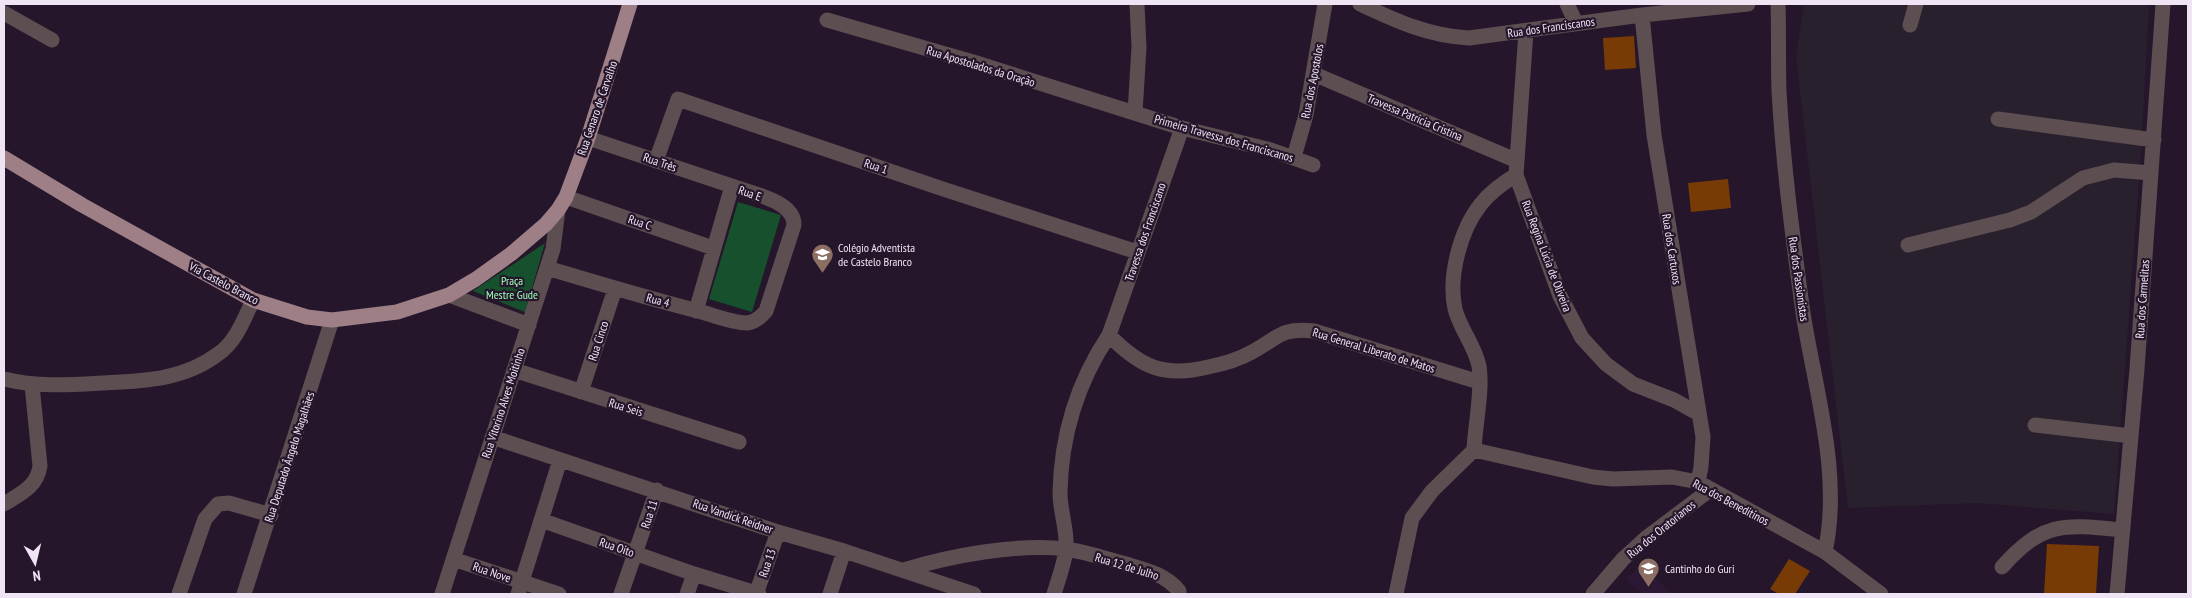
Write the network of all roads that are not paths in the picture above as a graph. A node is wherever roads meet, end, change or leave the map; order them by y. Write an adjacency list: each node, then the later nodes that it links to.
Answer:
1 (630, 4): 21 (main road, Rua Genaro de Carvalho)
2 (1137, 4): 18 (street)
3 (1325, 4): 17 (street, Rua dos Apostolos)
4 (1360, 4): 15 (street, Rua dos Franciscanos)
5 (1567, 4): 13 (street)
6 (1748, 4): 11 (street, Rua dos Franciscanos)
7 (1778, 4): 65 (street, Rua dos Passionistas)
8 (1916, 4): 14 (street)
9 (2163, 4): 22 (street, Rua dos Carmelitas)
10 (4, 14): 16 (street)
11 (1642, 15): 13 (street, Rua dos Franciscanos); 49 (street, Rua dos Cartuxos)
12 (827, 20): 18 (street, Rua Apostolados da Oração)
13 (1576, 23): 15 (street, Rua dos Franciscanos)
14 (1910, 25)
15 (1526, 31): 27 (street, Rua Regina Lúcia de Oliveira)
16 (52, 40)
17 (1314, 74): 23 (street, Rua dos Apostolos); 27 (street, Travessa Patricia Cristina)
18 (1135, 113): 20 (street, Primeira Travessa dos Franciscanos)
19 (1998, 119): 22 (street)
20 (1182, 128): 23 (street, Primeira Travessa dos Franciscanos); 34 (street, Travessa dos Franciscano)
21 (588, 138): 25 (street, Rua Três); 30 (main road, Rua Genaro de Carvalho)
22 (2154, 140): 28 (street, Rua dos Carmelitas)
23 (1294, 157): 26 (street, Primeira Travessa dos Franciscanos)
24 (4, 158): 38 (main road, Via Castelo Branco)
25 (656, 161): 29 (street, Rua Três); 34 (street, Rua 1)
26 (1313, 165)
27 (1516, 167): 46 (street); 49 (street, Rua Regina Lúcia de Oliveira)
28 (2151, 173): 32 (street); 51 (street, Rua dos Carmelitas)
29 (732, 186): 33 (street, Rua E); 40 (street, Rua E)
30 (566, 197): 31 (main road, Rua Genaro de Carvalho); 33 (street, Rua C)
31 (558, 210): 35 (street, Rua Vitorino Alves Moitinho); 37 (main road, Via Castelo Branco)
32 (1908, 245)
33 (713, 248): 39 (street, Rua E)
34 (1138, 252): 43 (street, Travessa dos Franciscano)
35 (547, 268): 36 (street, Rua 4); 42 (street, Rua Vitorino Alves Moitinho)
36 (615, 289): 39 (street, Rua 4); 48 (street, Rua Cinco)
37 (449, 294): 41 (main road, Via Castelo Branco); 42 (street)
38 (253, 300): 41 (main road, Via Castelo Branco); 47 (street)
39 (696, 311): 40 (street, Rua 4)
40 (766, 311)
41 (332, 320): 59 (street, Rua Deputado Ângelo Magalhães)
42 (529, 325): 44 (street, Rua Vitorino Alves Moitinho)
43 (1109, 335): 46 (street, Rua General Liberato de Matos); 63 (street, Travessa dos Franciscano)
44 (514, 370): 48 (street, Rua Seis); 52 (street, Rua Vitorino Alves Moitinho)
45 (4, 379): 47 (street)
46 (1480, 382): 54 (street)
47 (32, 385): 58 (street)
48 (581, 392): 53 (street, Rua Seis)
49 (1699, 414): 56 (street, Rua dos Cartuxos)
50 (2035, 425): 51 (street)
51 (2131, 436): 61 (street, Rua dos Carmelitas)
52 (492, 437): 55 (street, Rua Vandick Reidner); 67 (street, Rua Vitorino Alves Moitinho)
53 (739, 442)
54 (1474, 450): 56 (street, Rua dos Beneditinos); 84 (street)
55 (560, 460): 57 (street, Rua Vandick Reidner); 60 (street)
56 (1704, 486): 65 (street, Rua dos Beneditinos); 85 (street, Rua dos Oratorianos)
57 (656, 490): 62 (street, Rua Vandick Reidner); 66 (street, Rua 11)
58 (4, 504)
59 (271, 515): 73 (street); 74 (street, Rua Deputado Ângelo Magalhães)
60 (541, 520): 66 (street, Rua Oito); 71 (street)
61 (2122, 530): 68 (street); 87 (street, Rua dos Carmelitas)
62 (778, 532): 64 (street, Rua Vandick Reidner); 79 (street, Rua 13)
63 (1066, 549): 69 (street, Rua 12 de Julho); 82 (street); 83 (street, Rua 12 de Julho)
64 (844, 551): 69 (street, Rua Vandick Reidner); 80 (street)
65 (1825, 552): 86 (street, Rua dos Beneditinos)
66 (636, 554): 70 (street, Rua Oito); 77 (street, Rua 11)
67 (453, 559): 71 (street, Rua Nove); 75 (street, Rua Vitorino Alves Moitinho)
68 (2002, 567)
69 (904, 570): 72 (street, Rua Vandick Reidner)
70 (694, 574): 78 (street); 79 (street, Rua Oito)
71 (520, 588): 76 (street, Rua Nove)
72 (936, 588): 81 (street, Rua Vandick Reidner)
73 (179, 594)
74 (244, 594)
75 (442, 594)
76 (560, 594)
77 (621, 594)
78 (687, 594)
79 (757, 594)
80 (830, 594)
81 (974, 594)
82 (1054, 594)
83 (1179, 594)
84 (1396, 594)
85 (1592, 594)
86 (1881, 594)
87 (2117, 594)

